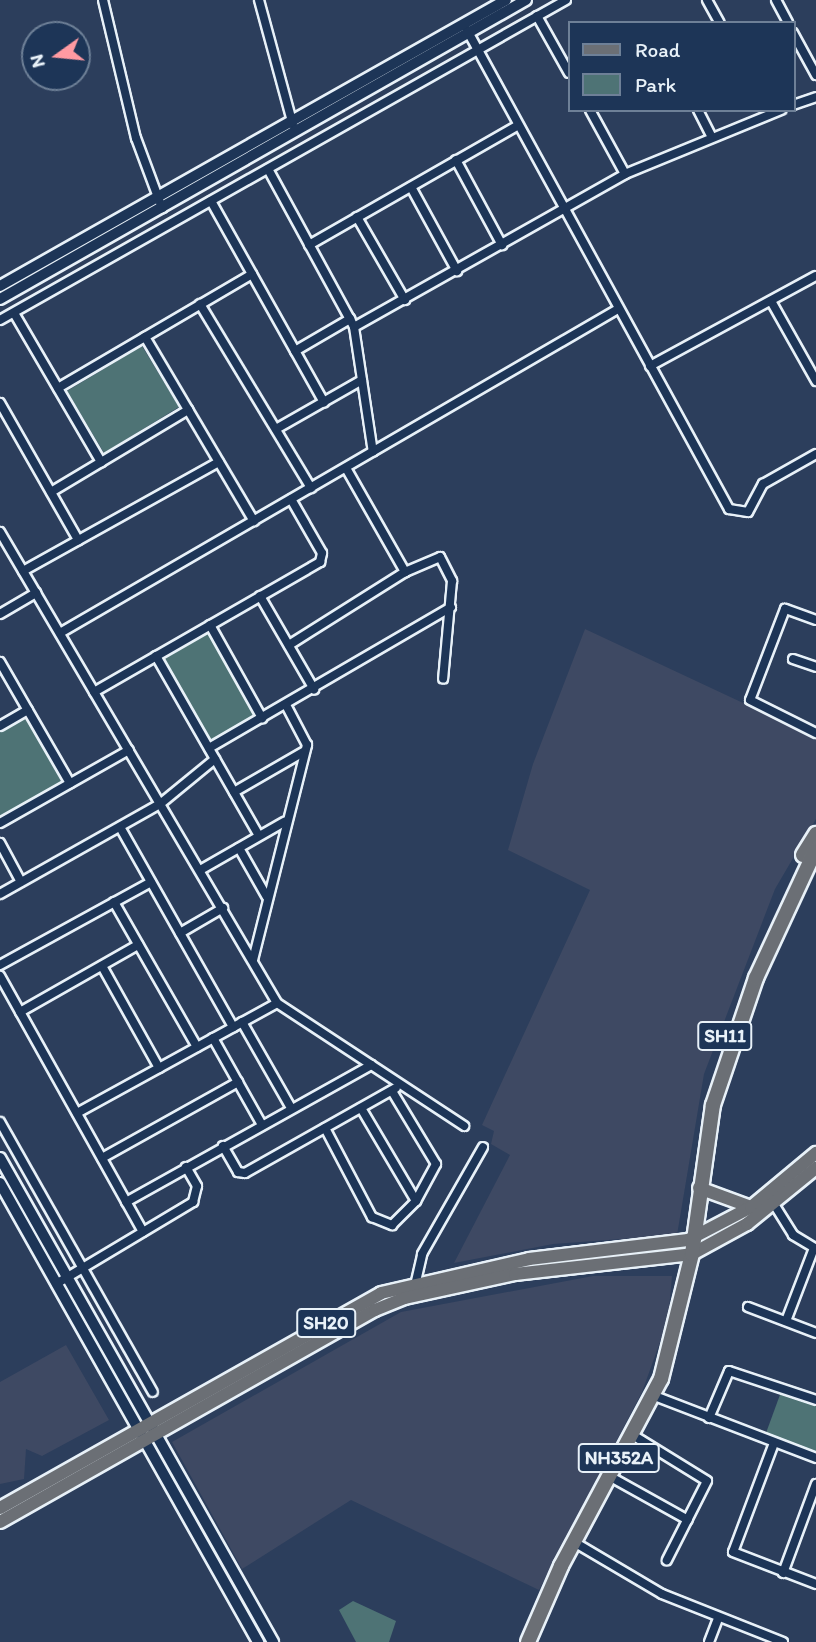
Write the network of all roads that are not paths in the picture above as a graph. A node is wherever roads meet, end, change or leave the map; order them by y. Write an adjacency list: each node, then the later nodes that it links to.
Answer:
1 (103, 0): 28 (street)
2 (259, 0): 22 (street)
3 (506, 0): 11 (street)
4 (526, 0): 11 (street)
5 (566, 0): 8 (street)
6 (707, 0): 9 (street)
7 (776, 0): 10 (street)
8 (537, 16): 13 (street); 14 (street)
9 (718, 20)
10 (787, 21)
11 (467, 29): 13 (street); 22 (street)
12 (795, 37): 15 (street)
13 (479, 50): 21 (street); 25 (street)
14 (568, 71)
15 (816, 75)
16 (816, 97): 17 (street)
17 (795, 105)
18 (591, 112): 26 (street)
19 (699, 112): 23 (street)
20 (767, 113): 23 (street)
21 (517, 125): 24 (street); 31 (street)
22 (294, 127): 28 (street); 30 (street)
23 (712, 137): 26 (street)
24 (456, 160): 27 (street); 34 (street)
25 (268, 169): 29 (street); 33 (street)
26 (625, 174): 31 (street)
27 (411, 187): 32 (street); 35 (street)
28 (156, 197): 30 (street); 38 (street)
29 (211, 201): 36 (street); 44 (street)
30 (162, 208): 39 (street)
31 (563, 209): 34 (street); 43 (street)
32 (357, 218): 33 (street); 40 (street)
33 (309, 245): 46 (street)
34 (502, 245): 35 (street)
35 (457, 271): 40 (street)
36 (252, 274): 42 (street); 48 (street)
37 (816, 276): 41 (street)
38 (0, 286)
39 (0, 299)
40 (405, 300): 46 (street)
41 (771, 301): 49 (street); 51 (street)
42 (200, 304): 47 (street); 56 (street)
43 (618, 309): 49 (street); 57 (street)
44 (13, 313): 45 (street); 52 (street)
45 (0, 320)
46 (352, 323): 48 (street); 50 (street)
47 (145, 337): 52 (street); 55 (street)
48 (295, 351): 53 (street)
49 (650, 366): 58 (street)
50 (362, 380): 53 (street); 57 (street)
51 (816, 381)
52 (58, 388): 59 (street)
53 (324, 402): 56 (street)
54 (0, 403): 63 (street)
55 (188, 411): 59 (street); 60 (street)
56 (276, 429): 62 (street)
57 (373, 452): 61 (street)
58 (816, 454)
59 (101, 462): 63 (street)
60 (219, 462): 65 (street); 67 (street)
61 (346, 468): 62 (street); 69 (street)
62 (311, 488): 64 (street)
63 (51, 492): 67 (street)
64 (291, 499): 65 (street); 71 (street)
65 (254, 521): 76 (street)
66 (0, 532): 68 (street)
67 (78, 540): 68 (street)
68 (23, 571): 70 (street)
69 (405, 572): 72 (street); 77 (street)
70 (36, 593): 73 (street); 76 (street)
71 (260, 596): 75 (street); 77 (street)
72 (451, 607): 82 (street); 83 (street)
73 (0, 614)
74 (816, 620): 89 (street)
75 (210, 625): 78 (street); 87 (street)
76 (60, 633): 84 (street)
77 (289, 645): 83 (street)
78 (156, 656): 84 (street); 90 (street)
79 (793, 659): 81 (street)
80 (0, 662): 86 (street)
81 (816, 667)
82 (443, 678)
83 (314, 689): 85 (street)
84 (94, 692): 91 (street)
85 (286, 705): 87 (street); 92 (street)
86 (28, 710): 88 (street); 94 (street)
87 (262, 718): 90 (street)
88 (0, 726)
89 (816, 733)
90 (209, 748): 93 (street)
91 (128, 750): 94 (street); 96 (street)
92 (305, 751): 95 (street); 97 (street)
93 (215, 759): 95 (street); 96 (street)
94 (70, 783): 98 (street)
95 (234, 792): 101 (street)
96 (160, 804): 99 (street); 105 (street)
97 (284, 822): 101 (street); 109 (street)
98 (0, 823)
99 (120, 827): 106 (street); 107 (street)
100 (816, 834): 151 (highway, SH11)
101 (259, 836): 103 (street)
102 (0, 843): 106 (street)
103 (239, 848): 105 (street); 109 (street)
104 (816, 849): 144 (highway, SH11)
105 (202, 869): 111 (street)
106 (21, 882): 108 (street)
107 (151, 882): 110 (street); 112 (street)
108 (0, 894)
109 (267, 898): 114 (street)
110 (114, 902): 113 (street); 115 (street)
111 (223, 908): 112 (street); 114 (street)
112 (180, 933): 121 (street)
113 (138, 945): 116 (street); 123 (street)
114 (253, 960): 118 (street)
115 (0, 965)
116 (102, 966): 119 (street); 125 (street)
117 (0, 976): 119 (street)
118 (276, 1003): 120 (street); 124 (street)
119 (20, 1012): 131 (street)
120 (242, 1021): 121 (street); 129 (street)
121 (233, 1027): 122 (street)
122 (213, 1038): 123 (street); 126 (street)
123 (197, 1047): 125 (street)
124 (370, 1065): 127 (street); 129 (street)
125 (159, 1068): 131 (street)
126 (238, 1082): 133 (street); 140 (street)
127 (402, 1085): 128 (street); 134 (street)
128 (392, 1091): 130 (street); 146 (street)
129 (291, 1108): 133 (street)
130 (361, 1108): 135 (street); 146 (street)
131 (76, 1113): 140 (street)
132 (0, 1122): 152 (street)
133 (262, 1125): 136 (street)
134 (464, 1126)
135 (325, 1128): 136 (street); 146 (street)
136 (223, 1146): 141 (street)
137 (483, 1147): 155 (street)
138 (816, 1153): 145 (main road, SH20)
139 (0, 1158): 153 (street)
140 (102, 1158): 147 (street)
141 (186, 1167): 147 (street); 149 (street)
142 (816, 1168): 145 (main road, SH20)
143 (0, 1183): 154 (street)
144 (699, 1188): 148 (main road); 151 (highway, SH11)
145 (771, 1199): 148 (main road, SH20); 150 (street); 151 (main road, SH20)
146 (416, 1201)
147 (126, 1202): 149 (street)
148 (751, 1207): 151 (main road, SH20)
149 (143, 1232): 152 (street)
150 (815, 1249): 157 (street)
151 (690, 1250): 155 (main road, SH20); 160 (highway, NH352A)
152 (81, 1269): 153 (street); 159 (street)
153 (67, 1277): 154 (street); 163 (street)
154 (56, 1284): 163 (street)
155 (414, 1290): 163 (main road, SH20)
156 (748, 1307): 157 (street)
157 (786, 1321): 158 (street)
158 (816, 1333)
159 (153, 1392)
160 (652, 1395): 162 (street); 164 (highway, NH352A)
161 (816, 1400): 162 (street)
162 (709, 1418): 165 (street)
163 (147, 1433): 169 (main road, SH20); 171 (main road, SH20); 178 (street); 179 (street)
164 (631, 1434): 167 (highway, NH352A); 170 (street)
165 (774, 1443): 166 (street); 174 (street)
166 (816, 1458)
167 (609, 1476): 170 (street); 172 (highway, NH352A)
168 (816, 1484): 174 (street)
169 (0, 1508)
170 (688, 1520): 173 (street)
171 (0, 1522)
172 (574, 1542): 176 (street); 180 (highway, NH352A)
173 (667, 1560)
174 (783, 1573): 175 (street)
175 (816, 1584)
176 (718, 1618): 177 (street); 181 (street)
177 (777, 1641)
178 (258, 1642)
179 (273, 1642)
180 (528, 1642)
181 (709, 1642)

